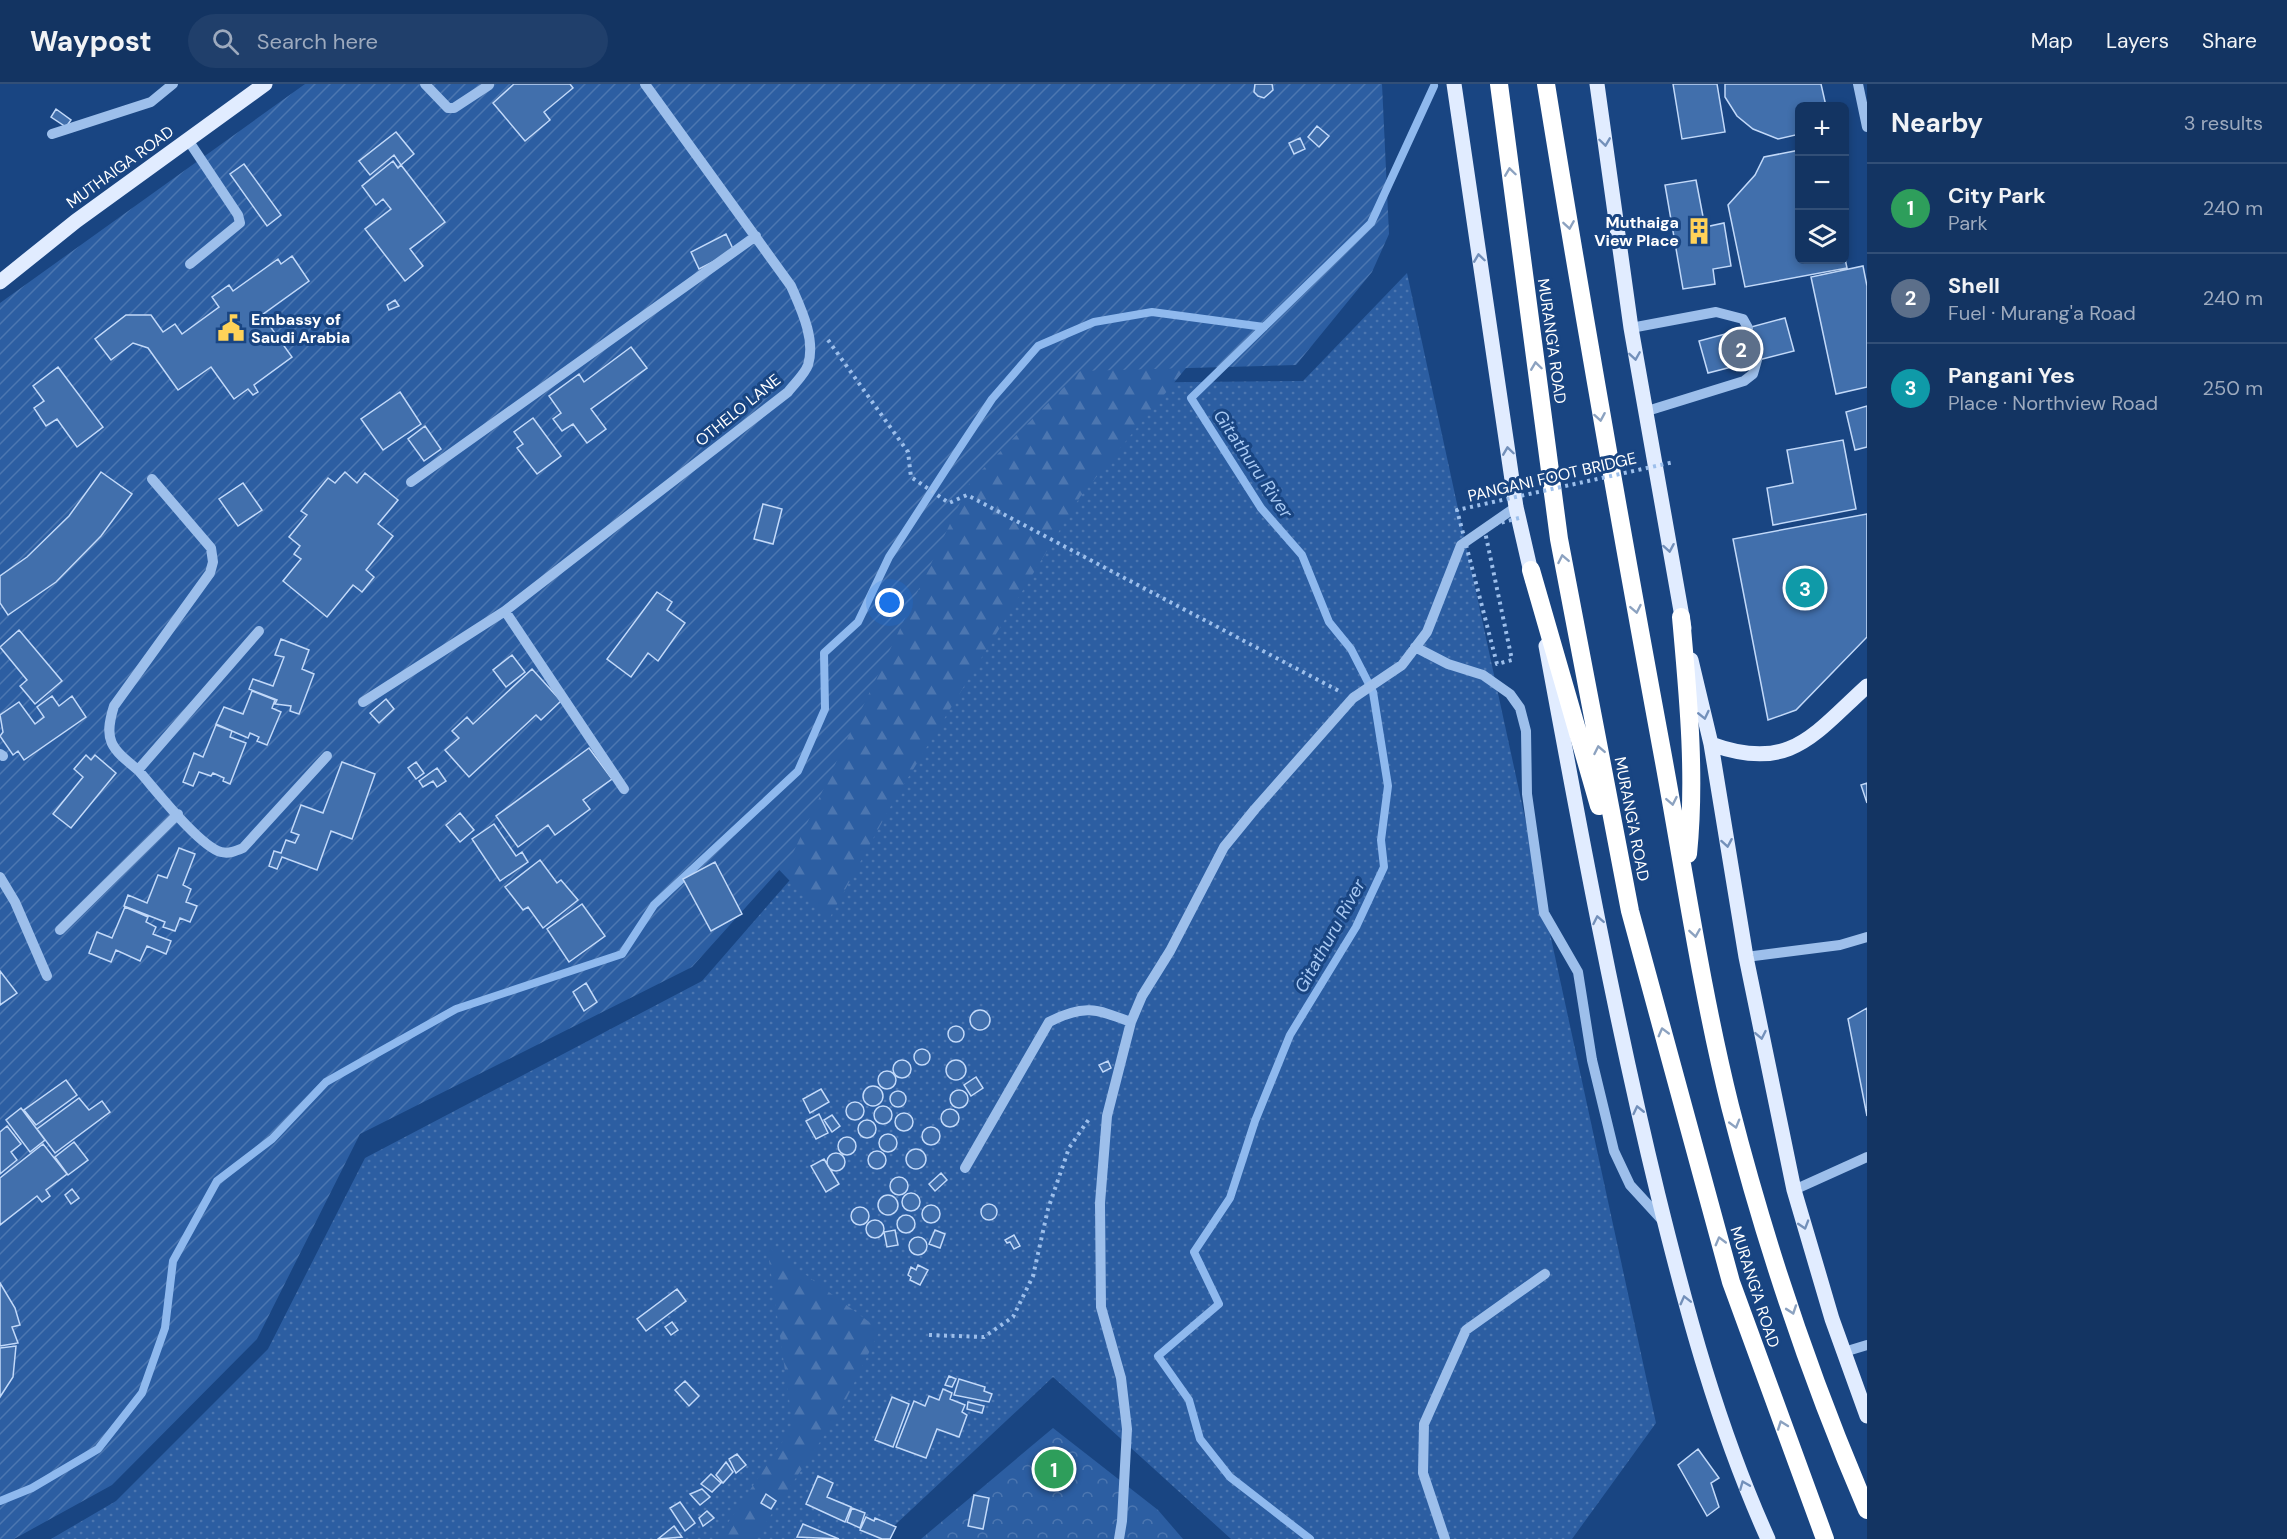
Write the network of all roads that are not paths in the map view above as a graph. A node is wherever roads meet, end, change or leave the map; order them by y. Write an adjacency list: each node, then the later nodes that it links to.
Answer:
1 (173, 84): 12 (street)
2 (265, 84): 13 (main road, MUTHAIGA ROAD)
3 (425, 84): 10 (street)
4 (645, 84): 14 (street, OTHELO LANE)
5 (1454, 84): 23 (main road, one-way to 5)
6 (1498, 84): 39 (highway, MURANG'A ROAD, one-way to 6)
7 (1546, 84): 36 (highway, MURANG'A ROAD, one-way to 36)
8 (1597, 84): 17 (main road, one-way to 17)
9 (1858, 84): 11 (street)
10 (489, 85)
11 (1867, 127)
12 (52, 134)
13 (188, 140): 15 (street); 16 (main road, MUTHAIGA ROAD)
14 (756, 236): 22 (street); 25 (street, OTHELO LANE)
15 (190, 264)
16 (0, 282)
17 (1631, 328): 18 (street); 20 (main road, one-way to 20)
18 (1748, 328)
19 (1757, 360): 20 (street)
20 (1644, 412): 26 (main road, one-way to 26)
21 (152, 479): 33 (street)
22 (411, 482)
23 (1518, 512): 24 (main road); 28 (street)
24 (1531, 570): 39 (highway); 48 (main road, one-way to 24)
25 (505, 611): 30 (street, OTHELO LANE); 34 (street)
26 (1681, 617): 31 (main road, one-way to 31); 36 (highway)
27 (259, 631): 33 (street)
28 (1415, 647): 44 (street); 48 (street)
29 (1867, 686): 31 (main road)
30 (363, 702)
31 (1711, 744): 42 (main road, one-way to 42)
32 (327, 756): 35 (street)
33 (138, 770): 35 (street)
34 (624, 789)
35 (178, 814): 40 (street)
36 (1685, 875): 53 (highway, MURANG'A ROAD, one-way to 53)
37 (0, 877): 38 (street)
38 (3, 890): 43 (street)
39 (1630, 911): 57 (highway, MURANG'A ROAD, one-way to 39)
40 (60, 930)
41 (1867, 937): 42 (street)
42 (1746, 957): 47 (main road, one-way to 47)
43 (47, 976)
44 (1131, 1022): 46 (street); 54 (street)
45 (1867, 1157): 47 (street)
46 (965, 1168)
47 (1794, 1190): 51 (main road, one-way to 51)
48 (1665, 1223): 56 (main road, one-way to 48)
49 (1545, 1274): 55 (street)
50 (1867, 1345): 51 (street)
51 (1844, 1352): 52 (main road)
52 (1867, 1416)
53 (1867, 1510)
54 (1119, 1539)
55 (1445, 1539)
56 (1767, 1539)
57 (1825, 1539)

